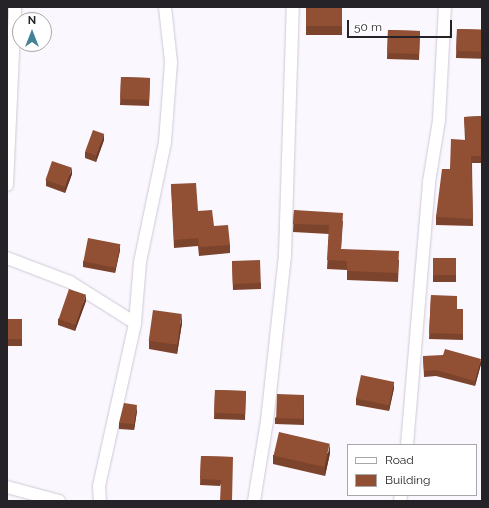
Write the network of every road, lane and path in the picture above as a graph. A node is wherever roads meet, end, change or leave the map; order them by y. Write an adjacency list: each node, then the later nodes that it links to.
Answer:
1 (15, 7): 5 (street)
2 (165, 7): 7 (street)
3 (293, 7): 12 (street)
4 (445, 7): 8 (street)
5 (7, 185)
6 (7, 258): 7 (street)
7 (135, 323): 11 (street)
8 (407, 444)
9 (7, 487): 10 (street)
10 (58, 501)
11 (100, 501)
12 (254, 501)

